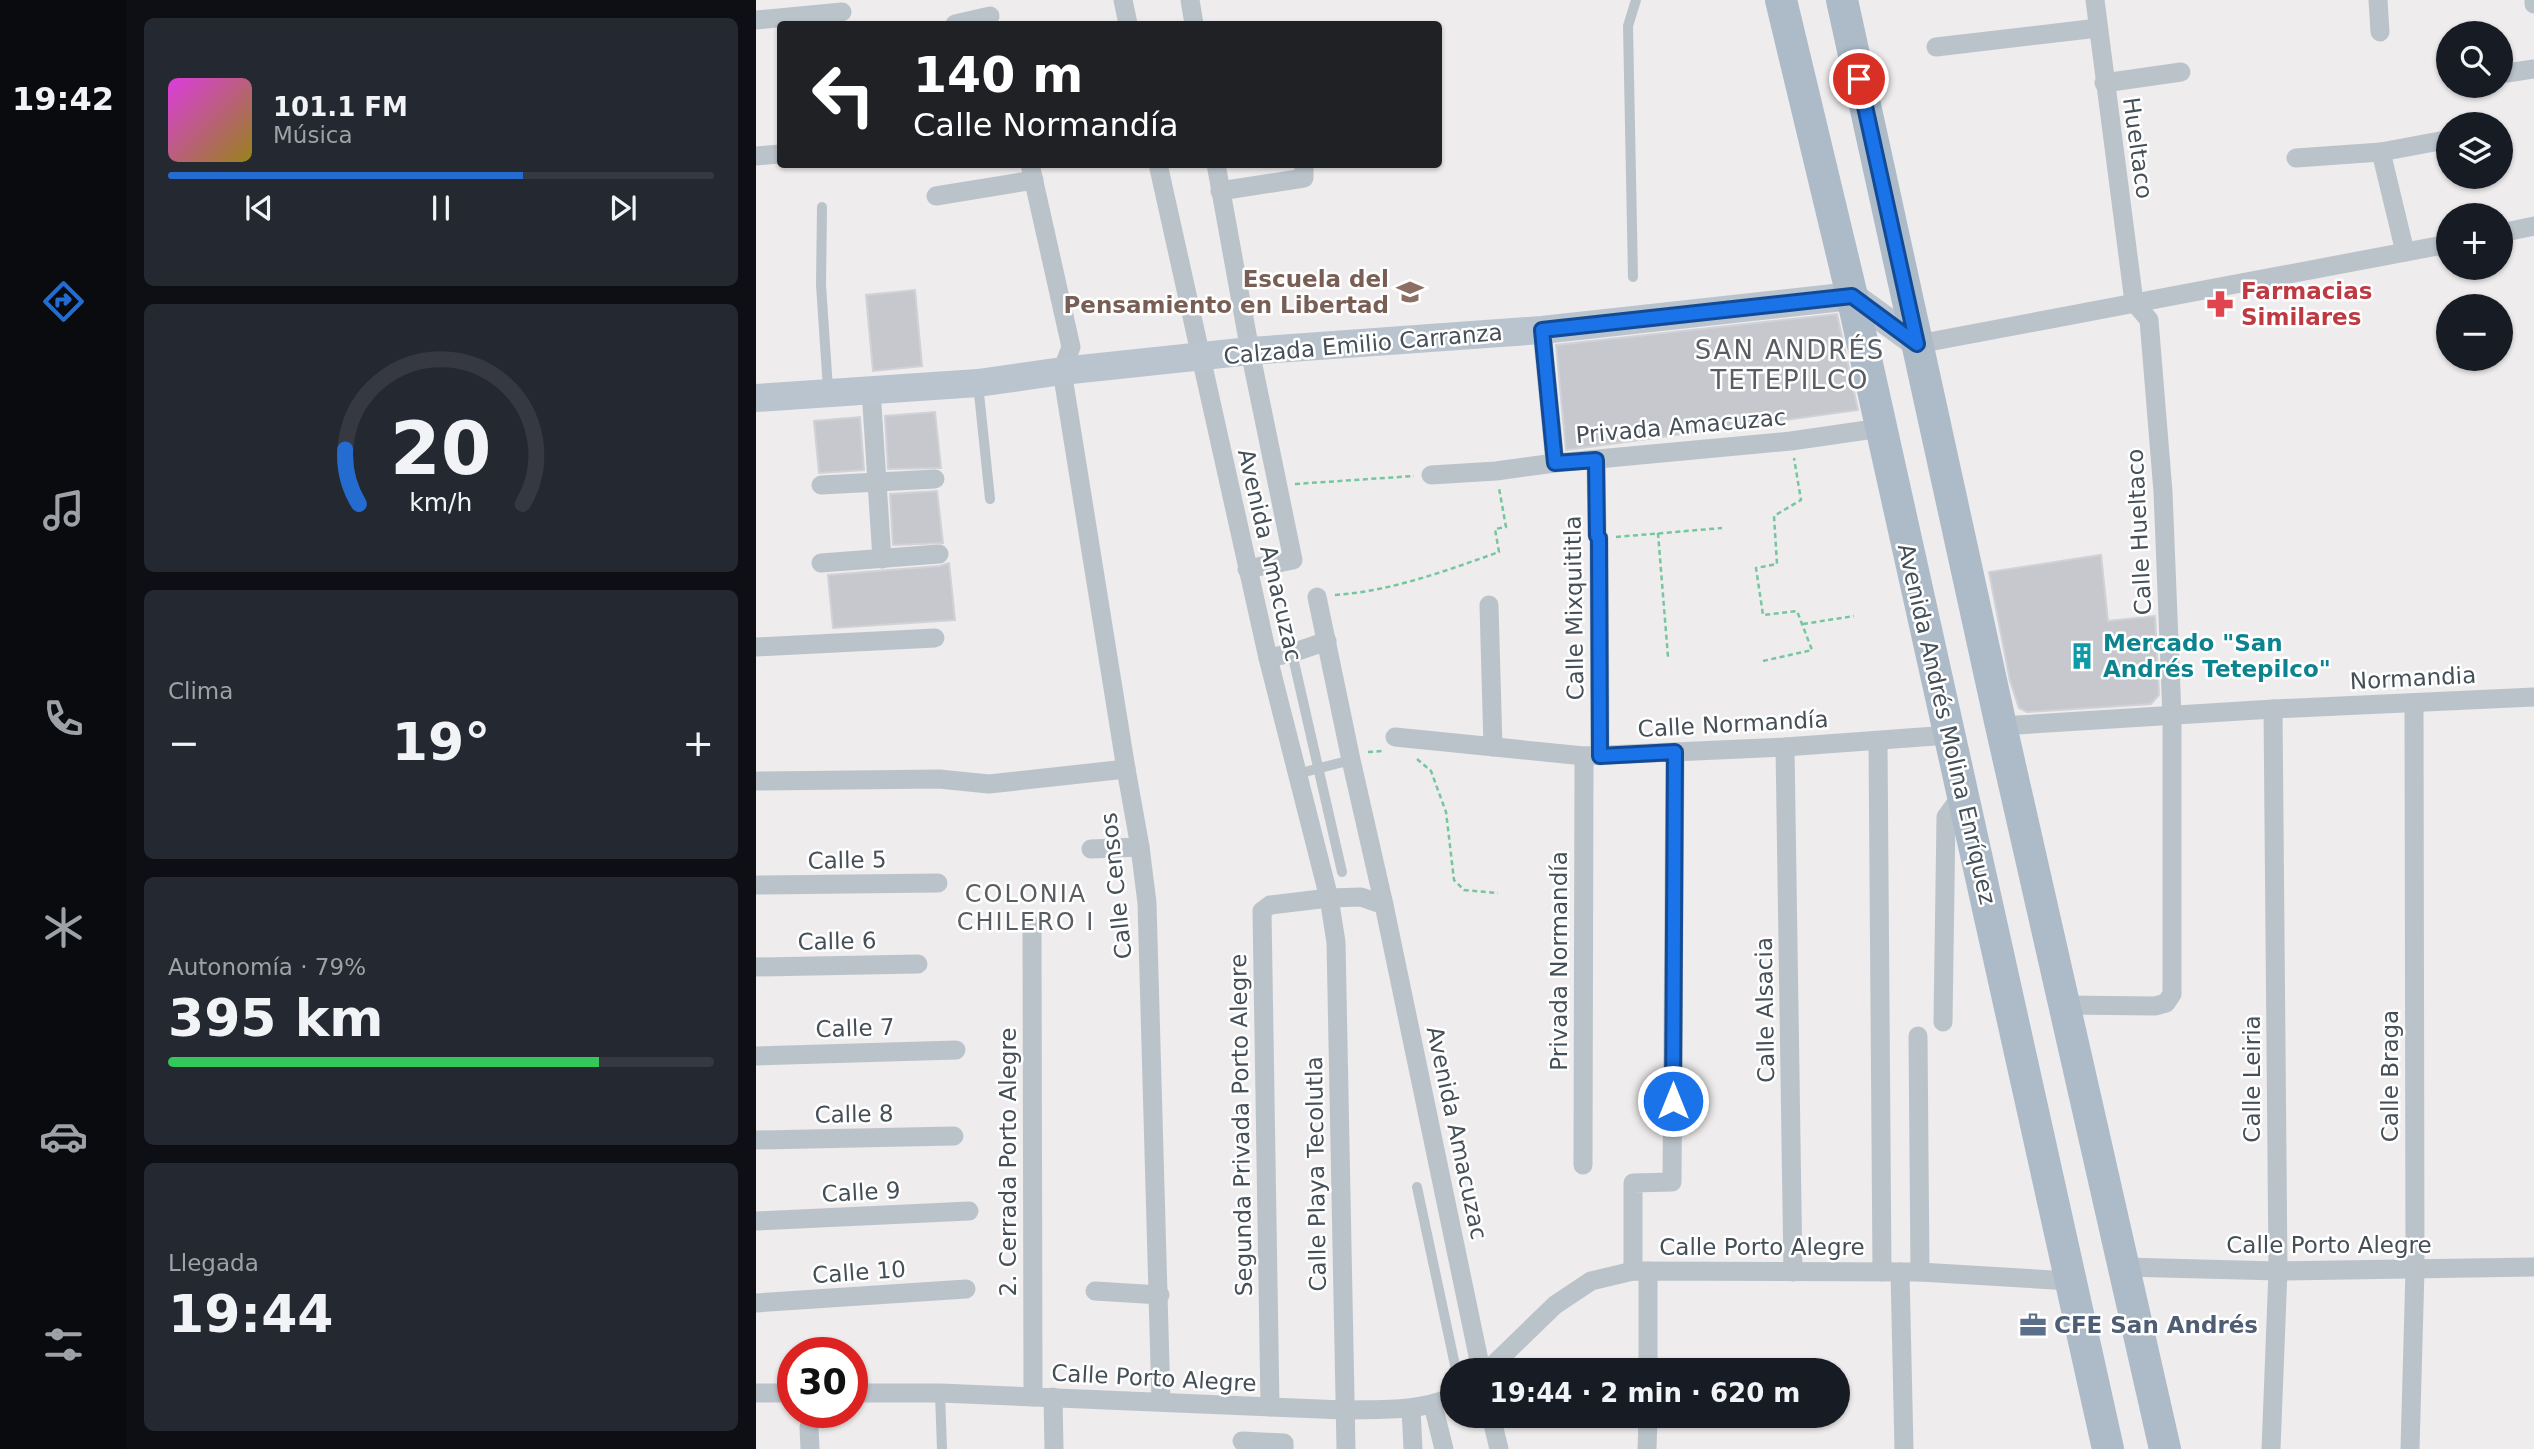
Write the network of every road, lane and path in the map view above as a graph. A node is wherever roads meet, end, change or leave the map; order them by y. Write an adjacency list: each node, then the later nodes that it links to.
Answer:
1 (1123, 0): 12 (street)
2 (1190, 0): 13 (street)
3 (1636, 0): 37 (lane)
4 (1781, 0): 38 (main road, Avenida Andrés Molina Enríquez)
5 (1842, 0): 41 (main road)
6 (2095, 0): 14 (street, Hueltaco)
7 (2378, 0): 15 (street)
8 (842, 12): 10 (street)
9 (990, 13): 11 (street)
10 (756, 20)
11 (962, 21)
12 (1127, 21)
13 (1194, 21)
14 (2098, 28): 16 (street); 20 (street, Hueltaco)
15 (2380, 32)
16 (1936, 47)
17 (2534, 68): 19 (street)
18 (2181, 72): 20 (street)
19 (2513, 72)
20 (2104, 83): 39 (street, Hueltaco)
21 (2436, 142): 22 (street)
22 (2381, 152): 25 (street); 36 (street)
23 (777, 154): 24 (street)
24 (756, 156)
25 (2296, 158)
26 (1159, 168): 43 (street, Avenida Amacuzac)
27 (1217, 168): 30 (street, Avenida Amacuzac)
28 (1304, 168): 30 (street)
29 (1032, 172): 31 (street); 44 (street)
30 (1220, 191): 42 (street, Avenida Amacuzac)
31 (936, 196)
32 (821, 207): 47 (lane)
33 (2534, 226): 34 (street)
34 (2513, 230)
35 (2436, 246): 36 (street)
36 (2405, 252): 39 (street)
37 (1633, 277)
38 (1852, 296): 40 (street, Calzada Emilio Carranza); 41 (street); 49 (main road, Avenida Andrés Molina Enríquez)
39 (2134, 302): 41 (street); 81 (street, Calle Hueltaco)
40 (1542, 330): 42 (street, Calzada Emilio Carranza); 52 (street)
41 (1917, 344): 82 (main road)
42 (1250, 351): 43 (street, Calzada Emilio Carranza); 58 (street, Avenida Amacuzac)
43 (1200, 358): 44 (street, Calzada Emilio Carranza); 66 (street, Avenida Amacuzac)
44 (1062, 371): 45 (street, Calzada Emilio Carranza); 93 (street, Calle Censos)
45 (978, 383): 46 (street, Calzada Emilio Carranza); 59 (lane)
46 (871, 390): 47 (street, Calzada Emilio Carranza); 56 (street)
47 (828, 393): 48 (street, Calzada Emilio Carranza)
48 (756, 398)
49 (1881, 428): 50 (street, Privada Amacuzac); 83 (main road, Avenida Andrés Molina Enríquez)
50 (1791, 441): 51 (street, Privada Amacuzac); 70 (path)
51 (1596, 460): 52 (street, Privada Amacuzac); 62 (street, Calle Mixquititla)
52 (1555, 463): 53 (street, Privada Amacuzac)
53 (1496, 471): 54 (street, Privada Amacuzac); 67 (path)
54 (1431, 475): 58 (path)
55 (935, 479): 56 (street)
56 (878, 483): 57 (street); 64 (street)
57 (821, 485)
58 (1276, 486): 66 (street, Avenida Amacuzac)
59 (990, 499)
60 (1722, 528): 61 (path)
61 (1658, 533): 62 (path); 75 (path)
62 (1599, 538): 89 (street, Calle Mixquititla)
63 (939, 554): 64 (street)
64 (882, 559): 65 (street)
65 (821, 563)
66 (1247, 569): 76 (street, Avenida Amacuzac)
67 (1317, 597): 72 (street, Avenida Amacuzac)
68 (1489, 606): 86 (street)
69 (1854, 616): 70 (path)
70 (1803, 624): 77 (path)
71 (935, 638): 73 (street)
72 (1327, 641): 74 (street); 91 (street, Avenida Amacuzac)
73 (756, 647)
74 (1292, 653): 76 (street); 92 (lane)
75 (1668, 657)
76 (1268, 658): 94 (street, Avenida Amacuzac)
77 (1763, 662)
78 (2534, 697): 79 (street, Normandia)
79 (2414, 703): 80 (street, Normandia); 122 (street, Calle Braga)
80 (2273, 709): 81 (street, Normandia); 121 (street, Calle Leiria)
81 (2172, 716): 82 (street, Normandia); 108 (street, Calle Hueltaco)
82 (2001, 726): 108 (main road)
83 (1949, 735): 84 (street, Calle Normandía); 96 (main road, Avenida Andrés Molina Enríquez)
84 (1878, 741): 87 (street, Calle Normandía); 125 (street)
85 (1391, 744): 86 (street, Calle Normandía); 91 (path)
86 (1493, 747): 89 (street, Calle Normandía)
87 (1785, 747): 88 (street, Calle Normandía); 124 (street, Calle Alsacia)
88 (1675, 752): 89 (street, Calle Normandía); 123 (street)
89 (1592, 756): 115 (street, Privada Normandía)
90 (1416, 758): 102 (path)
91 (1350, 760): 92 (lane); 104 (street, Avenida Amacuzac)
92 (1317, 768): 94 (lane); 99 (lane)
93 (1125, 769): 95 (street); 97 (street, Calle Censos)
94 (1296, 774): 103 (street, Avenida Amacuzac)
95 (756, 781)
96 (1963, 794): 109 (street); 127 (main road, Avenida Andrés Molina Enríquez)
97 (1140, 847): 98 (street); 130 (street, Calle Censos)
98 (1091, 849)
99 (1342, 872)
100 (938, 883): 101 (street, Calle 5)
101 (756, 885)
102 (1498, 893)
103 (1329, 898): 104 (street); 145 (street, Segunda Privada Porto Alegre); 146 (street, Calle Playa Tecolutla)
104 (1384, 905): 133 (street, Avenida Amacuzac)
105 (1032, 926): 140 (street, 2. Cerrada Porto Alegre)
106 (918, 964): 107 (street, Calle 6)
107 (756, 967)
108 (2066, 1005): 119 (main road)
109 (1943, 1022)
110 (1919, 1036): 126 (street)
111 (956, 1050): 112 (street, Calle 7)
112 (756, 1056)
113 (954, 1136): 114 (street, Calle 8)
114 (756, 1140)
115 (1583, 1166)
116 (1417, 1187): 132 (lane)
117 (969, 1211): 118 (street, Calle 9)
118 (756, 1221)
119 (2125, 1267): 121 (street, Calle Porto Alegre); 163 (main road)
120 (2534, 1268): 122 (street, Calle Porto Alegre)
121 (2278, 1270): 122 (street, Calle Porto Alegre); 164 (street, Calle Leiria)
122 (2415, 1270): 165 (street, Calle Braga)
123 (1641, 1271): 124 (street, Calle Porto Alegre); 134 (street, Calle Porto Alegre); 135 (street)
124 (1793, 1272): 125 (street, Calle Porto Alegre)
125 (1891, 1272): 126 (street, Calle Porto Alegre); 161 (street)
126 (1920, 1272): 127 (street, Calle Porto Alegre)
127 (2070, 1281): 162 (main road, Avenida Andrés Molina Enríquez)
128 (966, 1289): 131 (street, Calle 10)
129 (1095, 1291): 130 (street)
130 (1160, 1295): 142 (street, Calle Censos)
131 (756, 1303)
132 (1453, 1358)
133 (1478, 1358)
134 (1500, 1358)
135 (1647, 1358)
136 (756, 1393): 137 (street)
137 (777, 1393)
138 (868, 1393): 139 (street, Calle Porto Alegre)
139 (940, 1393): 140 (street, Calle Porto Alegre); 153 (lane)
140 (1033, 1397): 141 (street, Calle Porto Alegre)
141 (1053, 1397): 142 (street, Calle Porto Alegre); 154 (street)
142 (1161, 1401): 145 (street, Calle Porto Alegre)
143 (1440, 1402): 144 (street, Calle Porto Alegre)
144 (1433, 1405): 147 (street, Calle Porto Alegre); 158 (street)
145 (1270, 1407): 146 (street, Calle Porto Alegre)
146 (1344, 1409): 147 (street, Calle Porto Alegre); 156 (street, Calle Playa Tecolutla)
147 (1411, 1409): 157 (street)
148 (809, 1428): 152 (street)
149 (1495, 1428): 159 (street)
150 (1648, 1428): 160 (street)
151 (1242, 1441): 155 (street)
152 (810, 1449)
153 (942, 1449)
154 (1054, 1449)
155 (1284, 1449)
156 (1346, 1449)
157 (1413, 1449)
158 (1444, 1449)
159 (1499, 1449)
160 (1647, 1449)
161 (1904, 1449)
162 (2108, 1449)
163 (2165, 1449)
164 (2271, 1449)
165 (2410, 1449)

